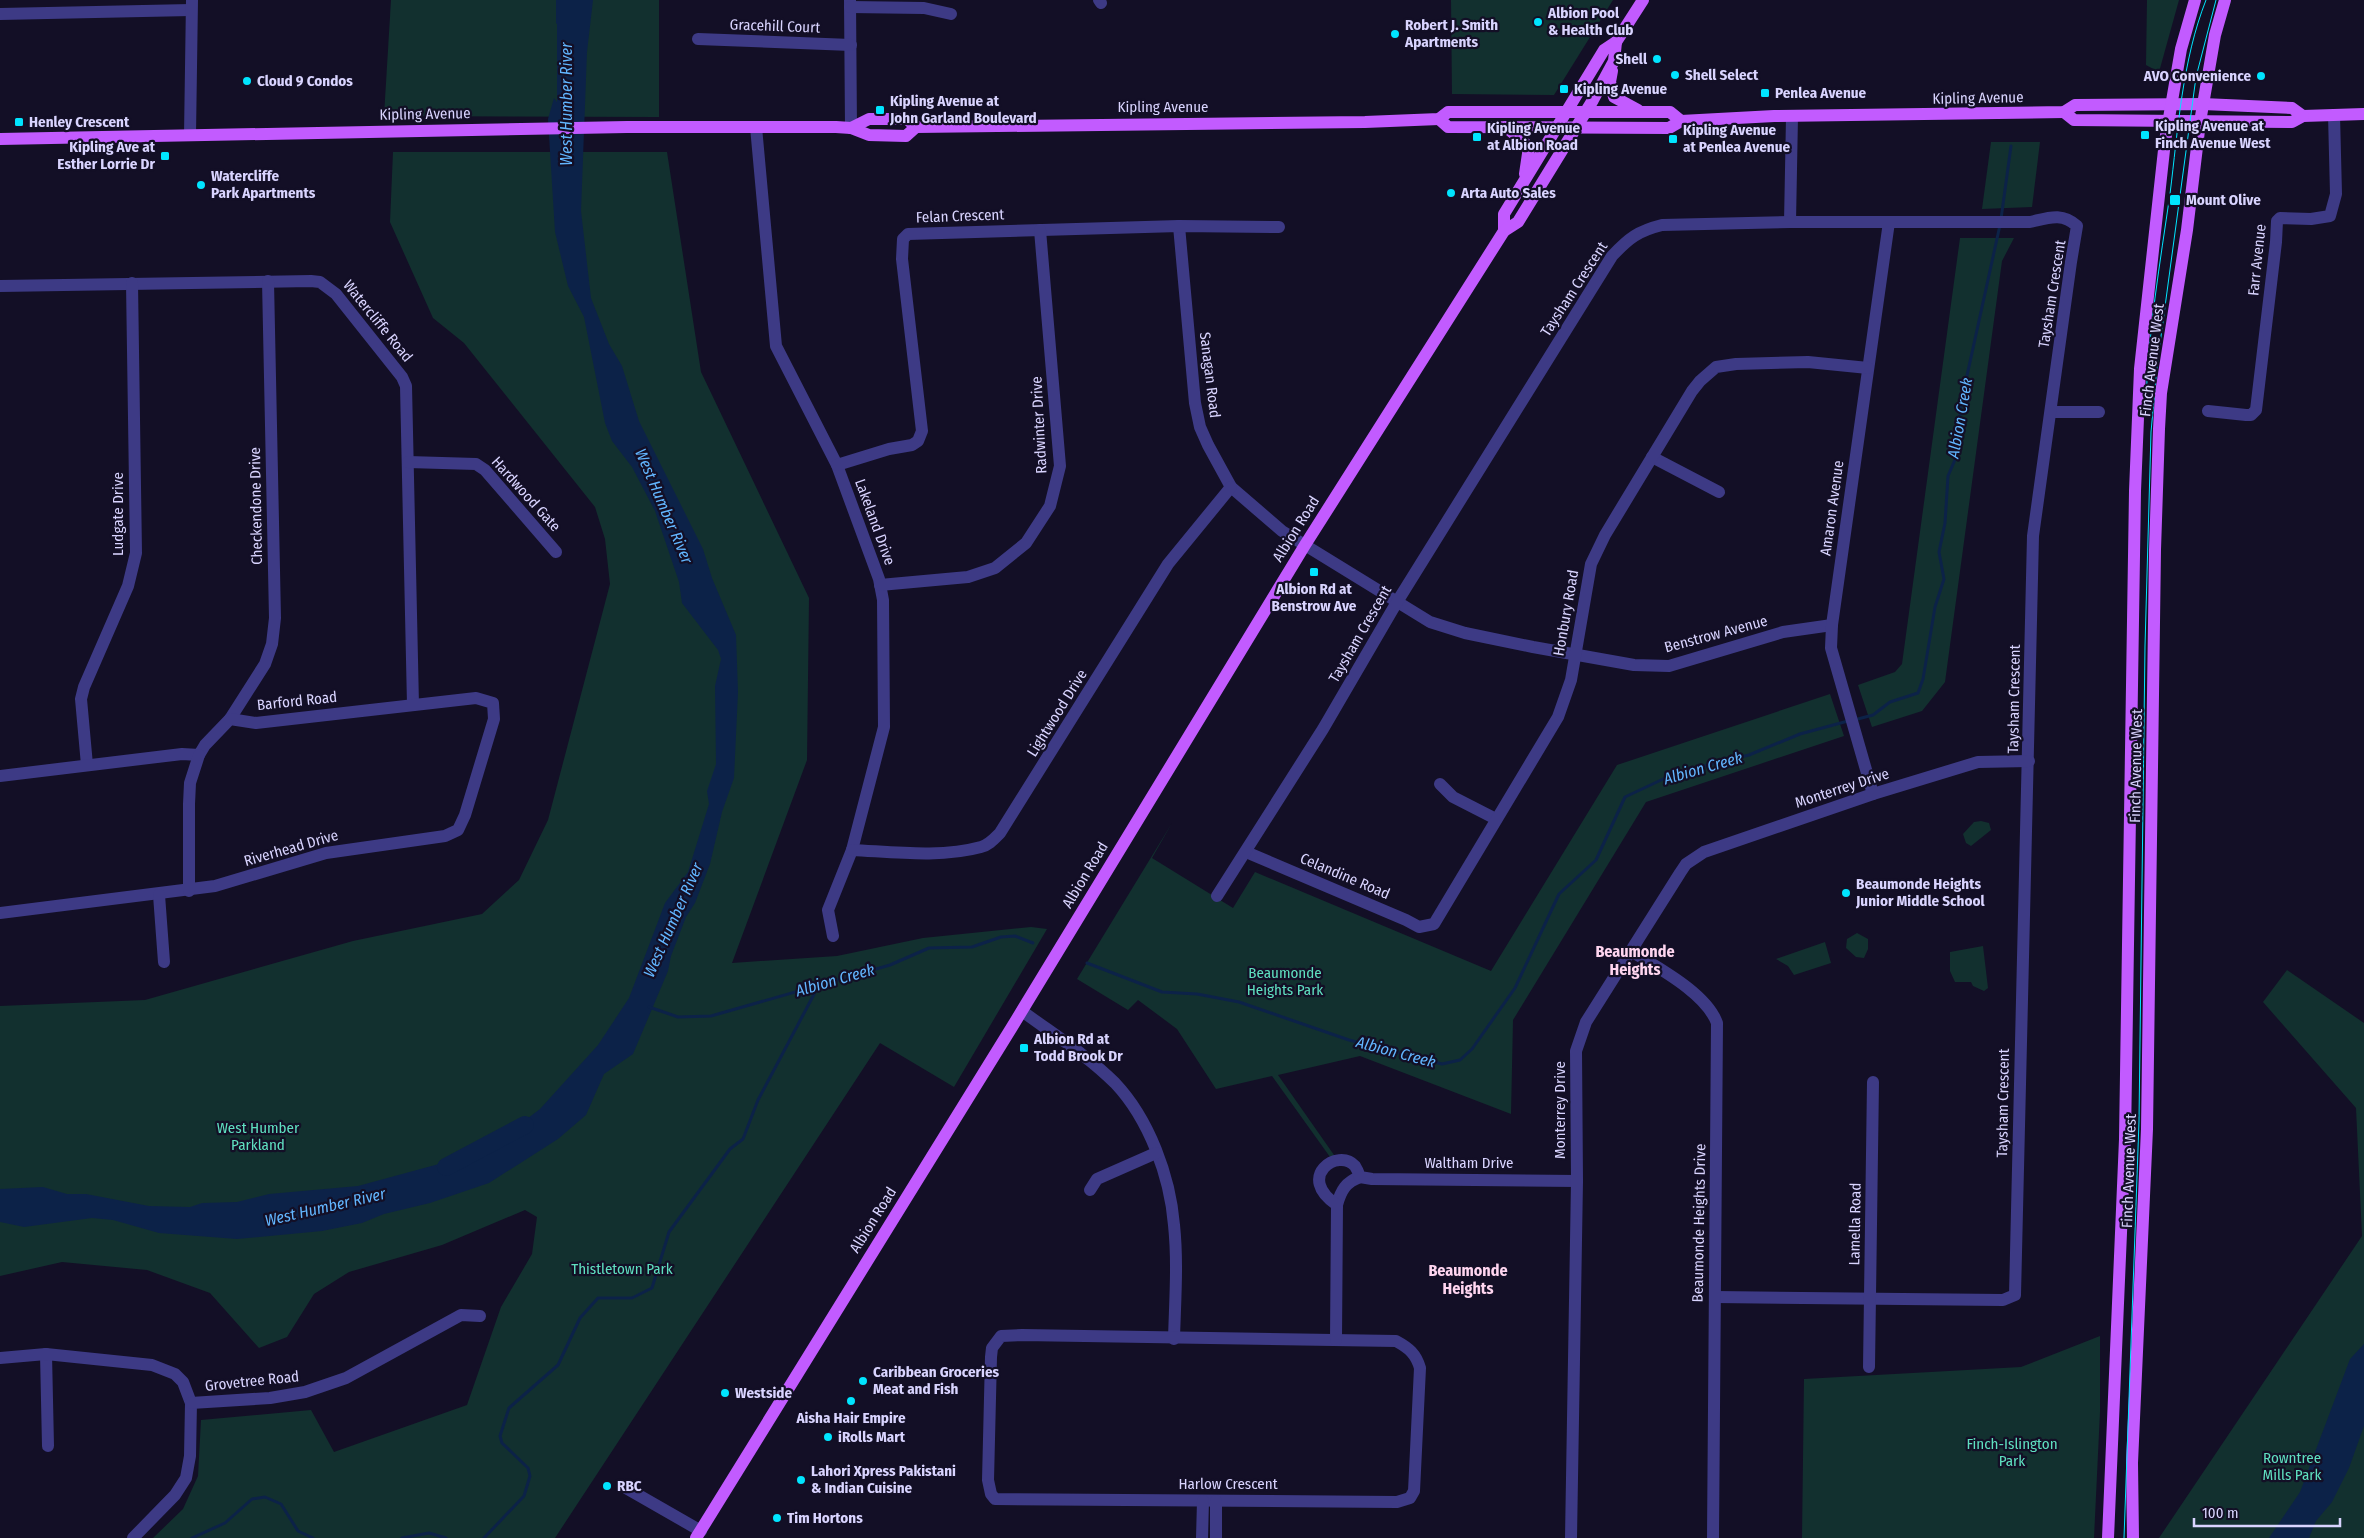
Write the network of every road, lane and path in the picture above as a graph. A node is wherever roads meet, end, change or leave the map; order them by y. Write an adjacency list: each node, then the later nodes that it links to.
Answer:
1 (1643, 0): 9 (main road, Albion Road)
2 (2195, 0): 13 (main road, Finch Avenue West)
3 (2225, 0): 12 (main road, Finch Avenue West)
4 (850, 4): 7 (street); 10 (street)
5 (191, 5): 6 (street); 31 (street)
6 (0, 14)
7 (951, 14)
8 (698, 39): 10 (street, Gracehill Court)
9 (1616, 42): 11 (main road, Albion Road); 14 (main road, Albion Road)
10 (850, 45): 29 (street)
11 (1614, 61): 15 (main road, Albion Road); 16 (main road)
12 (2203, 104): 13 (main road, Kipling Avenue); 20 (main road, Kipling Avenue); 25 (main road, Finch Avenue West)
13 (2171, 105): 17 (main road, Kipling Avenue); 24 (main road, Finch Avenue West)
14 (1566, 112): 15 (main road, Kipling Avenue); 22 (main road, Kipling Avenue); 28 (main road, Albion Road)
15 (1586, 112): 16 (main road, Kipling Avenue); 30 (main road, Albion Road)
16 (1643, 112): 23 (main road, Kipling Avenue)
17 (2064, 112): 21 (main road, Kipling Avenue); 24 (main road, Kipling Avenue)
18 (2364, 114): 19 (main road, Kipling Avenue)
19 (2334, 115): 20 (main road, Kipling Avenue); 44 (street, Farr Avenue)
20 (2303, 116): 25 (main road, Kipling Avenue)
21 (1792, 117): 23 (main road, Kipling Avenue); 34 (street)
22 (1439, 119): 27 (main road, Kipling Avenue); 29 (main road, Kipling Avenue)
23 (1682, 121): 30 (main road, Kipling Avenue)
24 (2168, 121): 25 (main road, Kipling Avenue); 103 (main road, Finch Avenue West)
25 (2200, 122): 104 (main road, Finch Avenue West)
26 (756, 127): 29 (main road, Kipling Avenue); 31 (main road, Kipling Avenue); 49 (street, Lakeland Drive)
27 (1506, 127): 28 (main road, Kipling Avenue); 33 (main road)
28 (1556, 127): 30 (main road, Kipling Avenue); 33 (main road, Albion Road)
29 (851, 128)
30 (1578, 128): 39 (main road, Albion Road)
31 (190, 135): 32 (main road, Kipling Avenue)
32 (0, 139)
33 (1525, 178): 39 (main road, Albion Road)
34 (1790, 222): 35 (street, Taysham Crescent); 55 (street, Taysham Crescent)
35 (1889, 222): 43 (street, Amaron Avenue); 45 (street, Taysham Crescent)
36 (1179, 226): 37 (street, Felan Crescent); 38 (street, Felan Crescent); 50 (street, Sanagan Road)
37 (1278, 227)
38 (1040, 230): 49 (street, Felan Crescent); 54 (street, Radwinter Drive)
39 (1504, 231): 52 (main road, Albion Road)
40 (268, 281): 41 (street, Watercliffe Road); 48 (street, Watercliffe Road); 60 (street, Checkendone Drive)
41 (132, 283): 42 (street, Watercliffe Road); 63 (street, Ludgate Drive)
42 (0, 286)
43 (1868, 368): 47 (street, Honbury Road); 56 (street, Amaron Avenue)
44 (2208, 411)
45 (2052, 412): 46 (street); 62 (street, Taysham Crescent)
46 (2099, 412)
47 (1652, 457): 51 (street); 57 (street, Honbury Road)
48 (408, 462): 53 (street, Hardwood Gate); 59 (street, Watercliffe Road)
49 (837, 465): 54 (street, Lakeland Drive)
50 (1231, 487): 52 (street, Sanagan Road); 68 (street, Lightwood Drive)
51 (1718, 492)
52 (1304, 545): 55 (street, Benstrow Avenue); 78 (main road, Albion Road)
53 (556, 552)
54 (880, 585): 68 (street, Lakeland Drive)
55 (1397, 602): 57 (street, Benstrow Avenue); 69 (street, Taysham Crescent)
56 (1832, 625): 57 (street, Benstrow Avenue); 66 (street, Amaron Avenue)
57 (1574, 654): 67 (street, Honbury Road)
58 (493, 703): 59 (street, Barford Road); 70 (street, Riverhead Drive)
59 (413, 705): 60 (street, Barford Road)
60 (230, 719): 61 (street)
61 (199, 755): 63 (street); 70 (street)
62 (2029, 761): 66 (street, Monterrey Drive); 86 (street, Taysham Crescent)
63 (87, 765): 64 (street)
64 (0, 776)
65 (1440, 784): 67 (street)
66 (1873, 794): 76 (street, Monterrey Drive)
67 (1496, 818): 74 (street, Honbury Road)
68 (852, 850): 75 (street, Lakeland Drive)
69 (1246, 852): 72 (street, Taysham Crescent); 74 (street, Celandine Road)
70 (190, 891): 71 (street, Riverhead Drive)
71 (159, 894): 73 (street, Riverhead Drive); 77 (street)
72 (1218, 896)
73 (0, 913)
74 (1430, 925)
75 (833, 936)
76 (1631, 952): 82 (street, Monterrey Drive); 85 (street, Beaumonde Heights Drive)
77 (164, 962)
78 (1022, 1011): 80 (street); 97 (main road, Albion Road)
79 (1873, 1082): 86 (street, Lamella Road)
80 (1156, 1152): 83 (street); 88 (street)
81 (1360, 1177): 82 (street, Waltham Drive); 84 (street); 84 (street)
82 (1577, 1180): 101 (street, Monterrey Drive)
83 (1090, 1190)
84 (1338, 1204): 89 (street)
85 (1715, 1297): 86 (street, Taysham Crescent); 102 (street, Beaumonde Heights Drive)
86 (1870, 1300): 92 (street, Lamella Road)
87 (480, 1316): 93 (street, Grovetree Road)
88 (1174, 1339): 89 (street, Harlow Crescent); 96 (street, Harlow Crescent)
89 (1336, 1340): 96 (street, Harlow Crescent)
90 (46, 1354): 91 (street, Grovetree Road); 93 (street, Grovetree Road); 94 (street)
91 (0, 1358)
92 (1869, 1367)
93 (191, 1404): 98 (street)
94 (48, 1446)
95 (626, 1488): 97 (street)
96 (1210, 1501): 99 (street); 100 (street)
97 (699, 1535)
98 (133, 1538)
99 (1202, 1538)
100 (1216, 1538)
101 (1571, 1538)
102 (1714, 1538)
103 (2108, 1538)
104 (2132, 1538)

